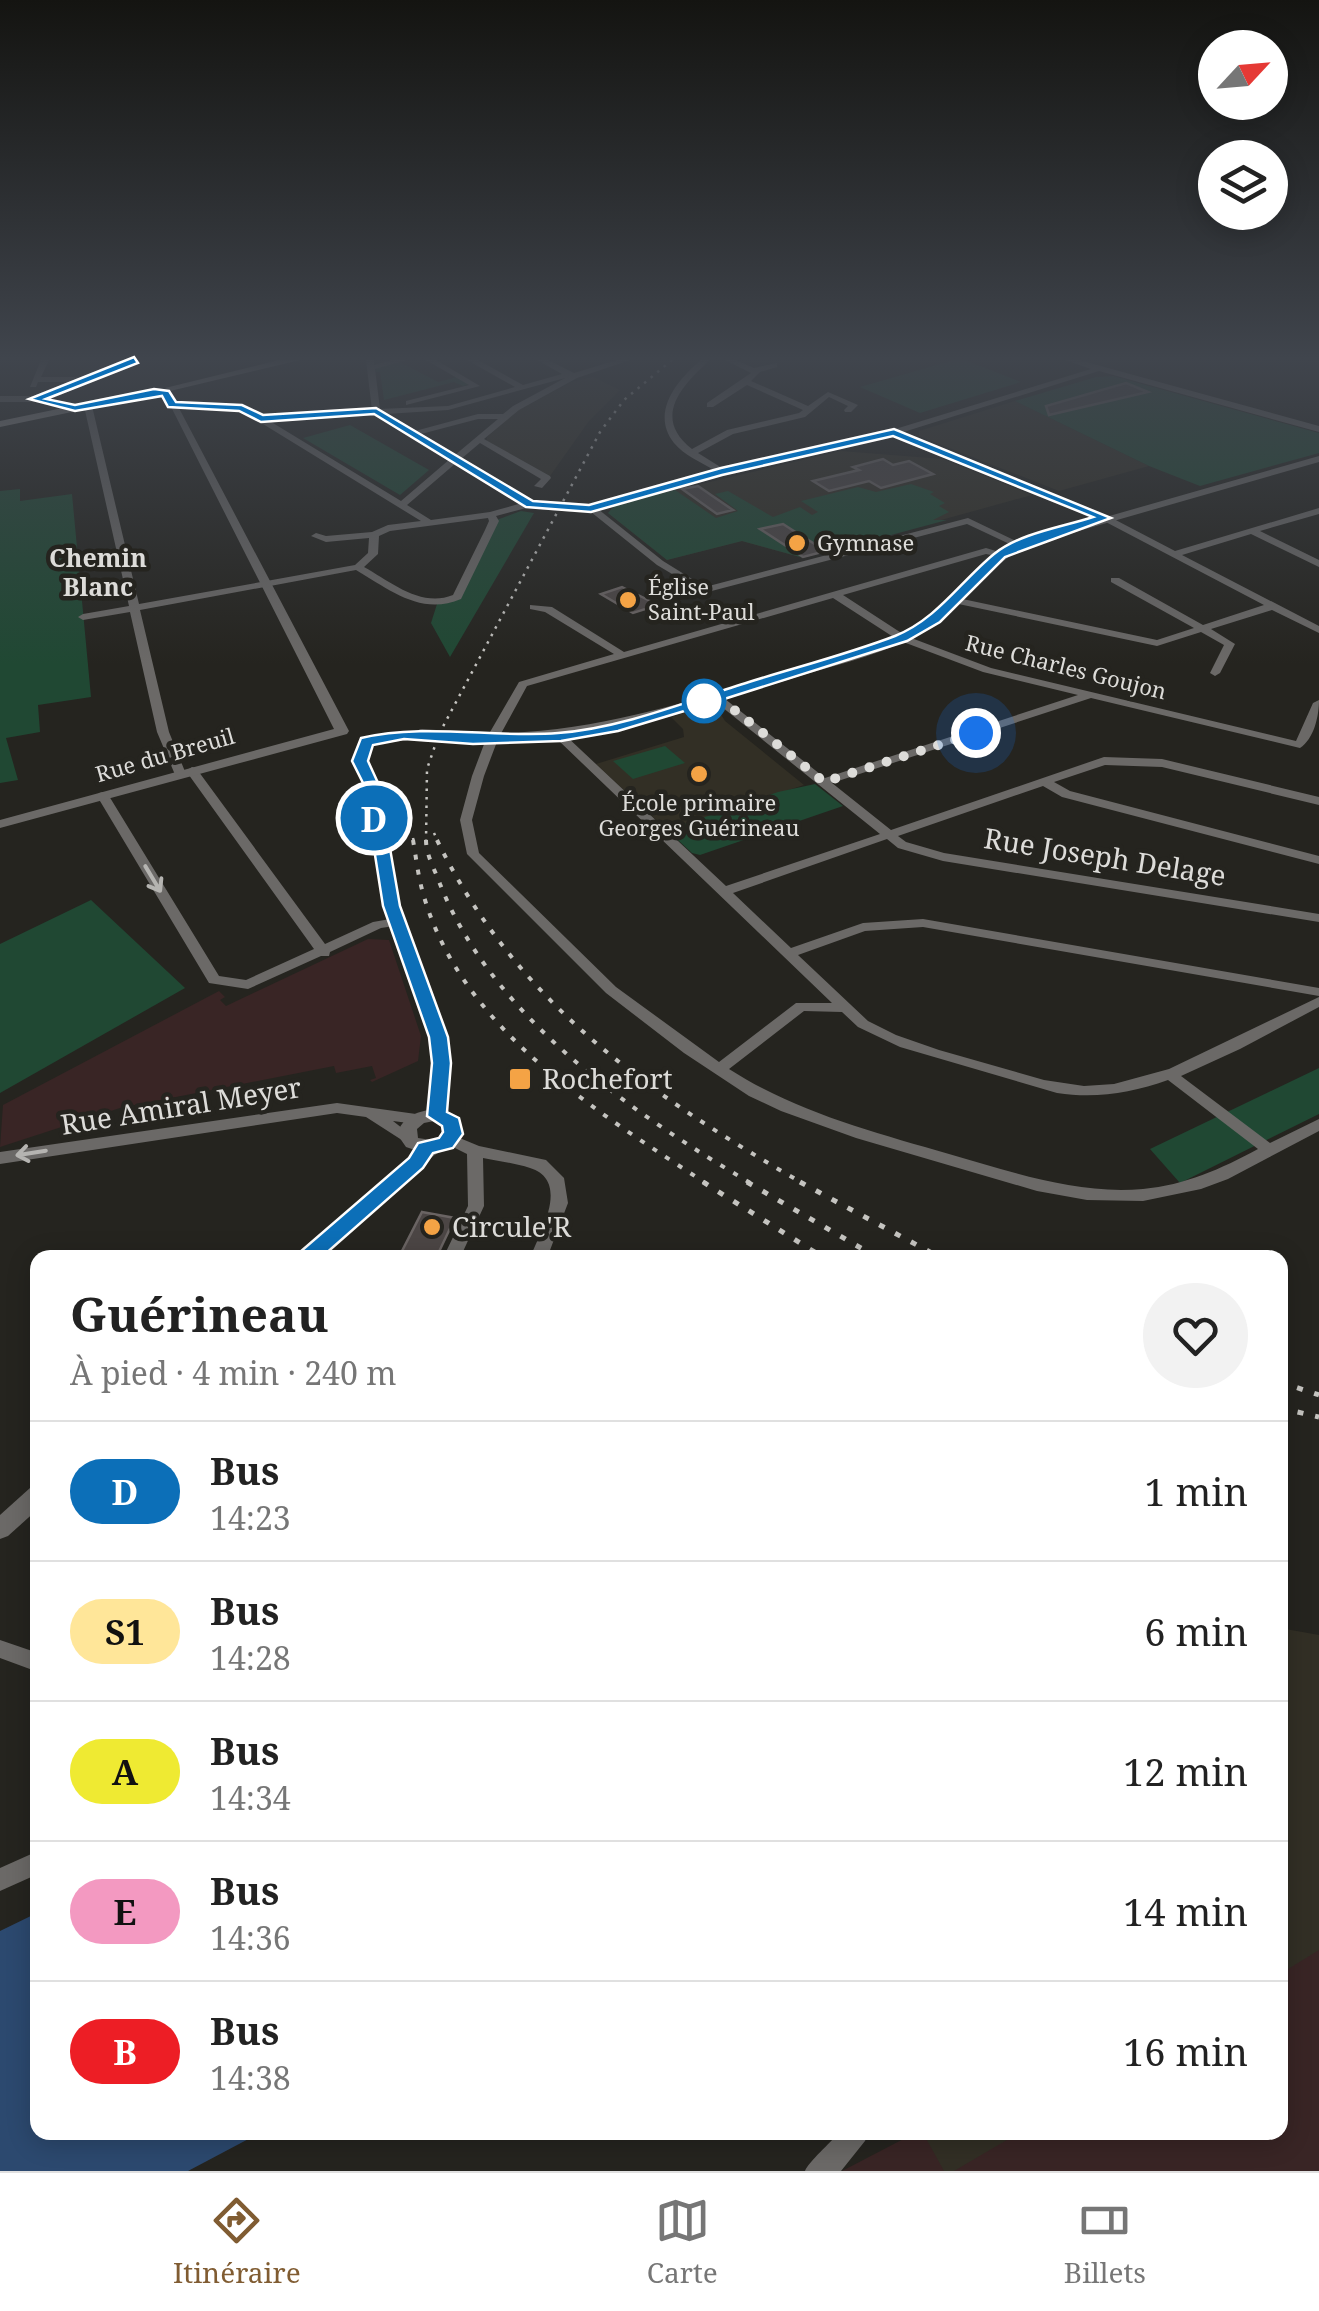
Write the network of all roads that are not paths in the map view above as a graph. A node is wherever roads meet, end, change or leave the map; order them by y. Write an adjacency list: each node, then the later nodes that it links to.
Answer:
1 (101, 461): 34 (street)
2 (202, 461): 29 (street)
3 (333, 461): 13 (street)
4 (453, 461): 13 (street)
5 (460, 461): 14 (street)
6 (517, 461): 12 (street)
7 (705, 461): 11 (street)
8 (766, 461): 11 (street)
9 (962, 461): 18 (street)
10 (1311, 461): 18 (street)
11 (721, 472): 15 (street)
12 (539, 486)
13 (403, 504): 19 (street)
14 (530, 504): 15 (street, bridge); 17 (street)
15 (591, 508): 23 (street)
16 (1319, 511): 20 (street)
17 (491, 515): 19 (street); 27 (street)
18 (1105, 518): 23 (street); 25 (street)
19 (427, 521): 21 (street)
20 (1252, 531): 25 (street); 26 (street)
21 (374, 535): 22 (street); 27 (street)
22 (316, 536)
23 (1020, 545): 24 (street)
24 (1001, 554): 30 (street); 31 (street)
25 (1174, 554): 32 (street)
26 (1319, 564)
27 (358, 567): 29 (street)
28 (1115, 580): 36 (street)
29 (266, 584): 34 (street); 44 (street)
30 (836, 595): 38 (street, Rue Charles Goujon); 39 (street)
31 (953, 600): 36 (street); 38 (street)
32 (1274, 606): 36 (street); 37 (street)
33 (534, 607): 39 (street)
34 (136, 608): 35 (street); 48 (street)
35 (83, 617)
36 (1204, 629): 40 (street)
37 (1319, 630)
38 (902, 638): 41 (street, Rue Charles Goujon); 42 (street)
39 (621, 654): 46 (street)
40 (1215, 673)
41 (1089, 695): 43 (street, Rue Charles Goujon); 50 (street)
42 (716, 697): 45 (street); 50 (street, Rue Joseph Delage)
43 (1319, 703)
44 (342, 731): 47 (street); 48 (street, Rue du Breuil)
45 (561, 737): 46 (street); 56 (street)
46 (492, 740): 47 (street, bridge); 64 (street)
47 (366, 741): 58 (street)
48 (186, 772): 51 (street, Rue du Breuil); 59 (street)
49 (1043, 781): 52 (street); 54 (street); 55 (street)
50 (824, 782): 54 (street, Rue Joseph Delage)
51 (103, 796): 53 (street, Rue du Breuil); 59 (street, one-way to 59)
52 (1319, 801)
53 (0, 824)
54 (888, 835): 56 (street); 57 (street, Rue Joseph Delage)
55 (1319, 860)
56 (722, 892): 60 (street)
57 (1319, 918)
58 (396, 922): 59 (street); 67 (street)
59 (324, 953)
60 (788, 954): 61 (street); 63 (street)
61 (1319, 992)
62 (1319, 1001): 65 (street)
63 (845, 1008): 64 (street); 65 (street)
64 (720, 1069): 72 (street)
65 (1169, 1074): 72 (street)
66 (370, 1112): 68 (street, Rue Amiral Meyer); 71 (street); 74 (street, Rue Amiral Meyer, one-way to 74)
67 (437, 1116): 68 (street); 70 (street)
68 (416, 1119): 71 (street)
69 (1319, 1124): 72 (street)
70 (450, 1139): 71 (street); 73 (street)
71 (417, 1144): 75 (street)
72 (1269, 1150)
73 (475, 1151): 76 (street); 77 (street)
74 (0, 1158)
75 (316, 1250)
76 (455, 1250)
77 (541, 1250)
78 (30, 1503): 79 (street)
79 (0, 1529)
80 (0, 1649): 81 (street)
81 (30, 1660)
82 (30, 1866): 83 (street)
83 (0, 1880)
84 (849, 2140): 85 (street)
85 (818, 2171)

